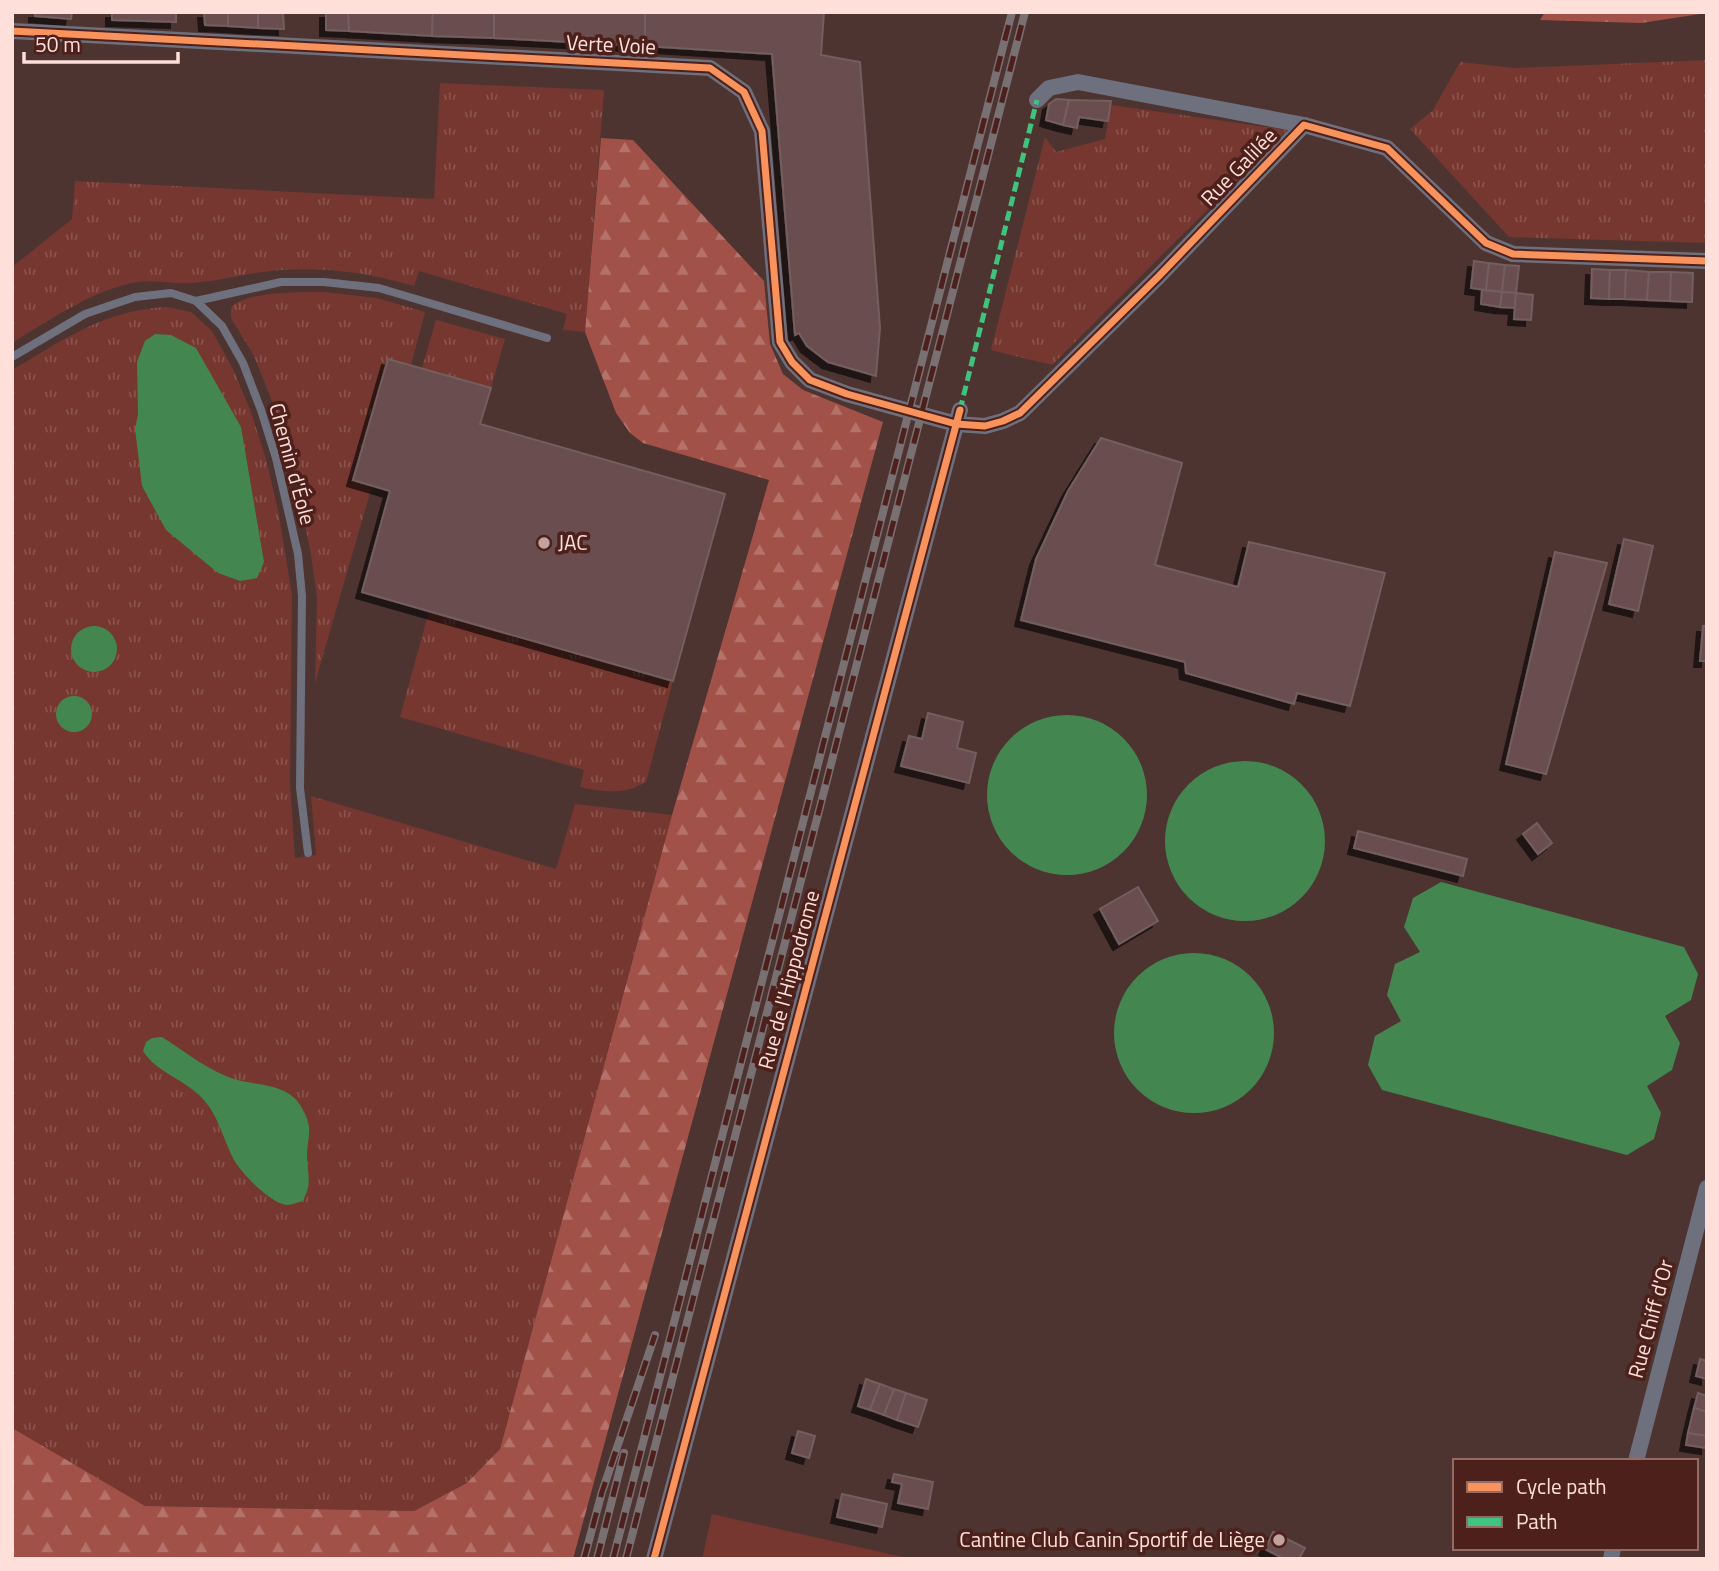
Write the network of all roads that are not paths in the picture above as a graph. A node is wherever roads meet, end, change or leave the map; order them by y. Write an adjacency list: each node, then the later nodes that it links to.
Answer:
1 (12, 31): 8 (street, Verte Voie)
2 (1037, 100): 3 (street, Rue Galilée)
3 (1304, 124): 4 (street, Rue Galilée); 8 (street, Rue Galilée)
4 (1707, 261)
5 (196, 301): 6 (lane); 7 (lane); 9 (lane, Chemin d'Éole)
6 (547, 338)
7 (12, 357)
8 (958, 417): 12 (street, Rue de l'Hippodrome)
9 (307, 853)
10 (1707, 1188): 11 (street, Rue Chiff d'Or)
11 (1637, 1459)
12 (654, 1559)

